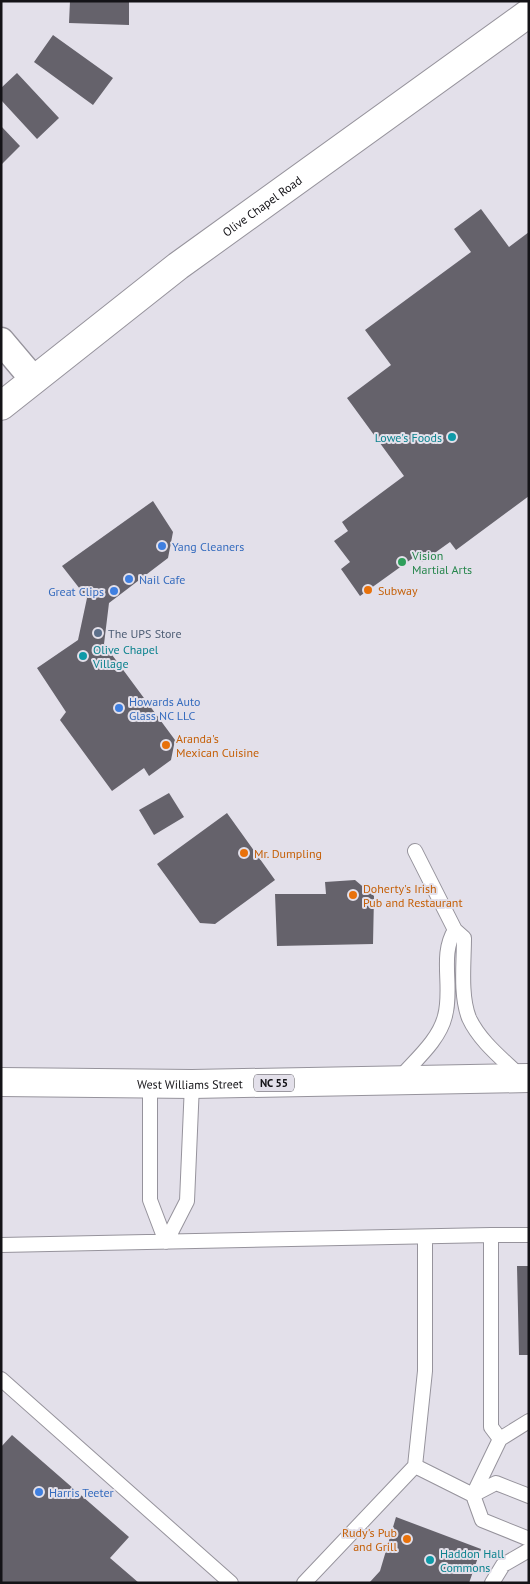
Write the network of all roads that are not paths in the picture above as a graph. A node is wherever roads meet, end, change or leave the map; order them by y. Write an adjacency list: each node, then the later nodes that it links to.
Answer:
1 (529, 13): 3 (main road, Olive Chapel Road)
2 (1, 341): 3 (street)
3 (34, 380): 4 (main road, Olive Chapel Road)
4 (1, 406)
5 (415, 851): 6 (lane)
6 (455, 930): 7 (lane); 8 (lane)
7 (526, 1078): 8 (main road, West Williams Street / NC 55)
8 (397, 1080): 11 (main road, West Williams Street / NC 55)
9 (1, 1082): 10 (main road, West Williams Street / NC 55)
10 (150, 1084): 11 (main road, West Williams Street / NC 55); 15 (lane)
11 (192, 1084): 15 (lane)
12 (529, 1235): 13 (lane)
13 (491, 1236): 14 (lane); 19 (lane)
14 (425, 1237): 15 (lane); 20 (lane)
15 (166, 1242): 16 (lane)
16 (1, 1245)
17 (1, 1379): 25 (lane)
18 (529, 1421): 19 (lane)
19 (500, 1439): 21 (lane)
20 (415, 1466): 21 (lane); 26 (lane)
21 (473, 1495): 22 (lane); 23 (lane)
22 (529, 1496)
23 (529, 1539)
24 (529, 1550): 27 (lane)
25 (231, 1583)
26 (304, 1583)
27 (492, 1583)

